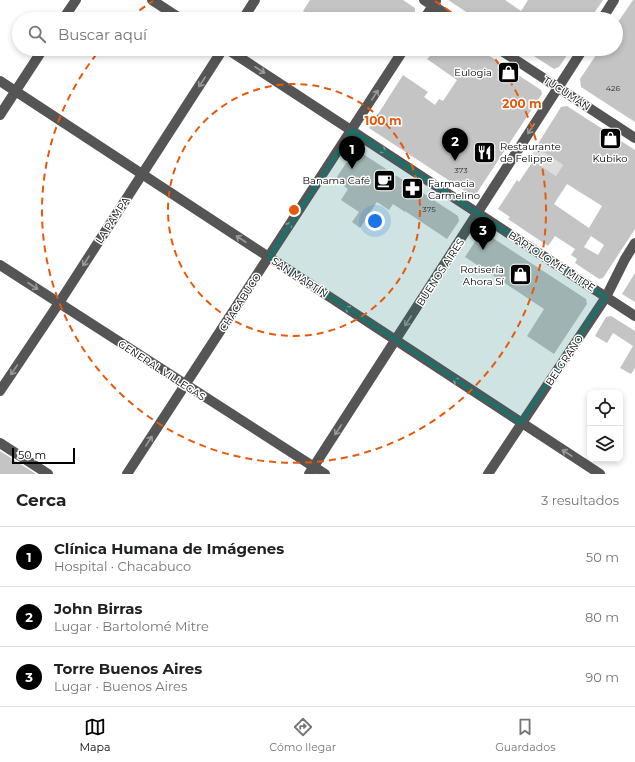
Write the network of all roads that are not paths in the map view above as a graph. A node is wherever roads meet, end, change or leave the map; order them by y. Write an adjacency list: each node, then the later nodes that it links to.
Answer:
1 (76, 0): 6 (street)
2 (152, 0): 7 (street)
3 (255, 0): 8 (street)
4 (614, 0): 11 (street)
5 (431, 2): 9 (street); 10 (street)
6 (68, 12)
7 (170, 12)
8 (247, 12)
9 (427, 12)
10 (445, 12)
11 (606, 12)
12 (38, 56): 20 (street)
13 (218, 56): 24 (street, LA PAMPA, one-way to 24)
14 (239, 56): 22 (street, BARTOLOMÉ MITRE, one-way to 22)
15 (400, 56): 22 (street, CHACABUCO, one-way to 15)
16 (510, 56): 19 (street, TUCUMÁN)
17 (578, 56): 19 (street, BUENOS AIRES)
18 (0, 82): 20 (street, SAN MARTÍN)
19 (558, 87): 23 (street, TUCUMÁN); 25 (street, BUENOS AIRES, one-way to 25)
20 (15, 91): 21 (street); 24 (street, SAN MARTÍN)
21 (0, 115)
22 (352, 130): 25 (street, BARTOLOMÉ MITRE, one-way to 25); 27 (street, CHACABUCO, one-way to 22)
23 (635, 138)
24 (142, 174): 27 (street, SAN MARTÍN, one-way to 24); 30 (street, LA PAMPA, one-way to 30)
25 (478, 213): 29 (street, BARTOLOMÉ MITRE); 32 (street, BUENOS AIRES, one-way to 32)
26 (635, 243): 29 (street, BELGRANO)
27 (269, 257): 32 (street, SAN MARTÍN, one-way to 27); 33 (street, CHACABUCO)
28 (0, 265): 30 (street, GENERAL VILLEGAS, one-way to 30)
29 (606, 297): 31 (street, BARTOLOMÉ MITRE); 35 (street, BELGRANO)
30 (59, 303): 33 (street, GENERAL VILLEGAS); 34 (street, LA PAMPA, one-way to 34)
31 (635, 316)
32 (395, 340): 35 (street, SAN MARTÍN, one-way to 32); 37 (street, BUENOS AIRES, one-way to 37)
33 (186, 385): 37 (street, GENERAL VILLEGAS); 39 (street, CHACABUCO, one-way to 33)
34 (0, 391)
35 (521, 423): 41 (street, BELGRANO); 42 (street, SAN MARTÍN, one-way to 35)
36 (0, 443): 38 (street)
37 (312, 470): 40 (street, GENERAL VILLEGAS)
38 (48, 474)
39 (127, 474)
40 (325, 474)
41 (488, 474)
42 (600, 474)

